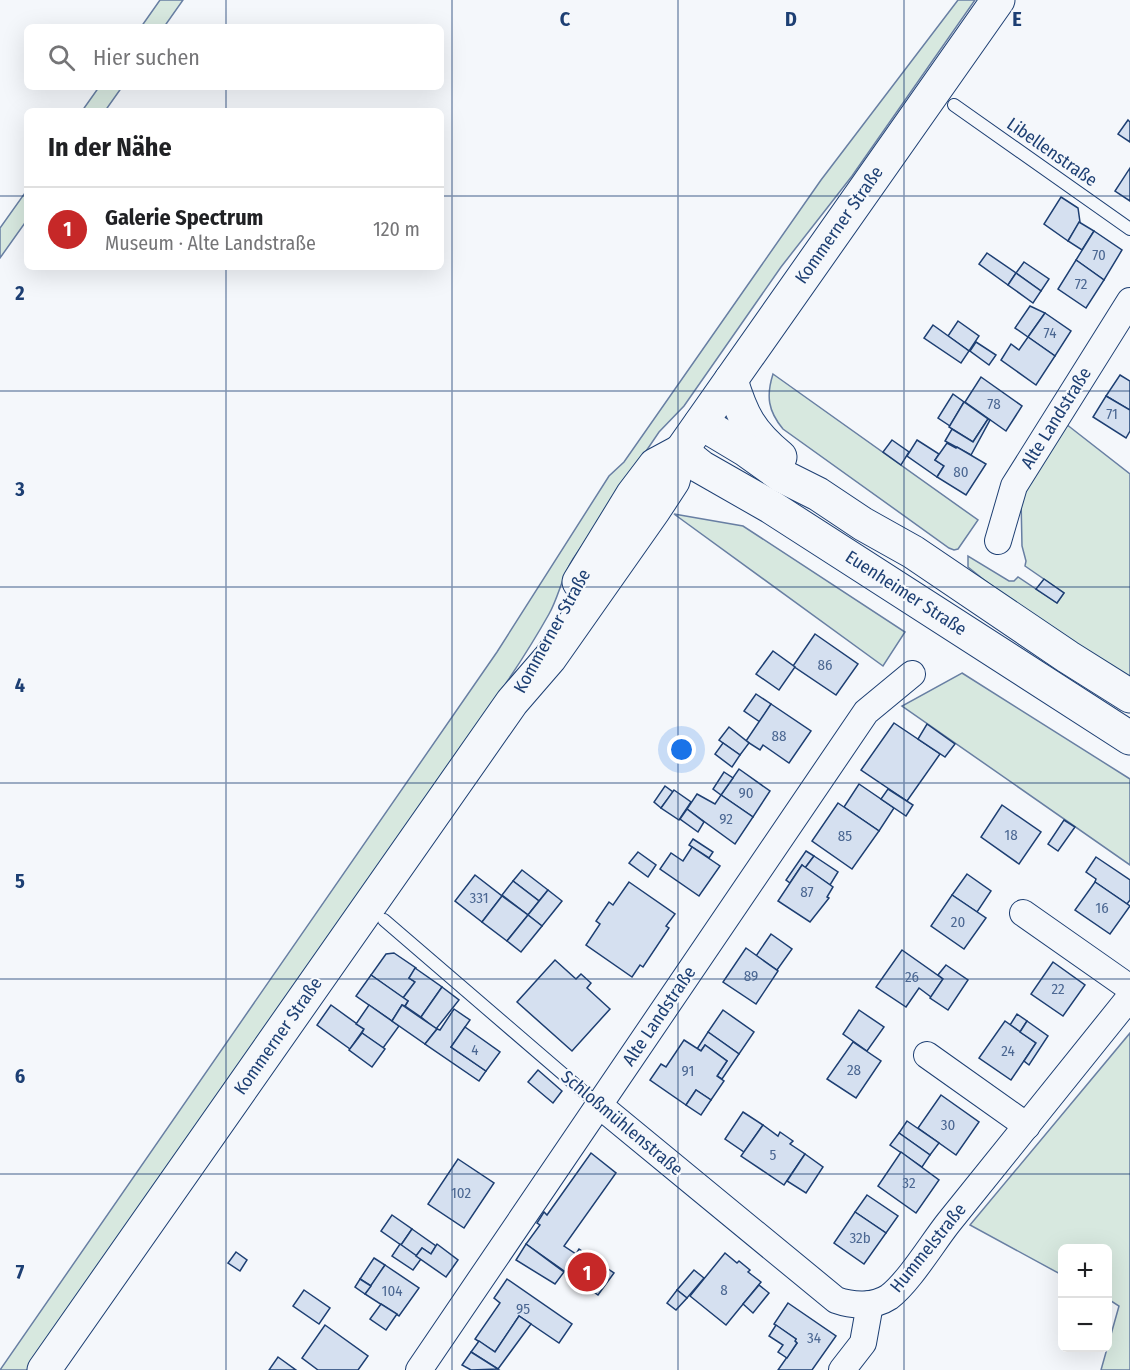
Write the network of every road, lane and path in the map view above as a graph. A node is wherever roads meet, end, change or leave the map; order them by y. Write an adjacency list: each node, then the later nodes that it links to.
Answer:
1 (998, 0): 5 (main road, Kommerner Straße)
2 (954, 105): 3 (lane, Libellenstraße)
3 (1130, 229)
4 (1130, 301): 9 (street, Alte Landstraße)
5 (730, 380): 6 (main road, Kommerner Straße); 8 (main road)
6 (701, 423): 7 (main road, Kommerner Straße); 8 (main road, Euenheimer Straße)
7 (681, 452): 12 (main road, Euenheimer Straße); 21 (main road, Kommerner Straße)
8 (818, 494): 11 (main road, Euenheimer Straße)
9 (998, 541)
10 (912, 674): 18 (street, Alte Landstraße)
11 (1130, 696)
12 (1130, 738)
13 (1023, 913): 15 (street)
14 (384, 920): 18 (lane, Schloßmühlenstraße)
15 (1130, 988)
16 (1130, 997): 19 (street, Hummelstraße)
17 (927, 1055): 19 (street)
18 (598, 1105): 20 (street, Schloßmühlenstraße); 22 (street, Alte Landstraße)
19 (1028, 1126): 20 (street, Hummelstraße)
20 (870, 1304): 23 (street, Hummelstraße)
21 (44, 1370)
22 (419, 1370)
23 (842, 1370)

